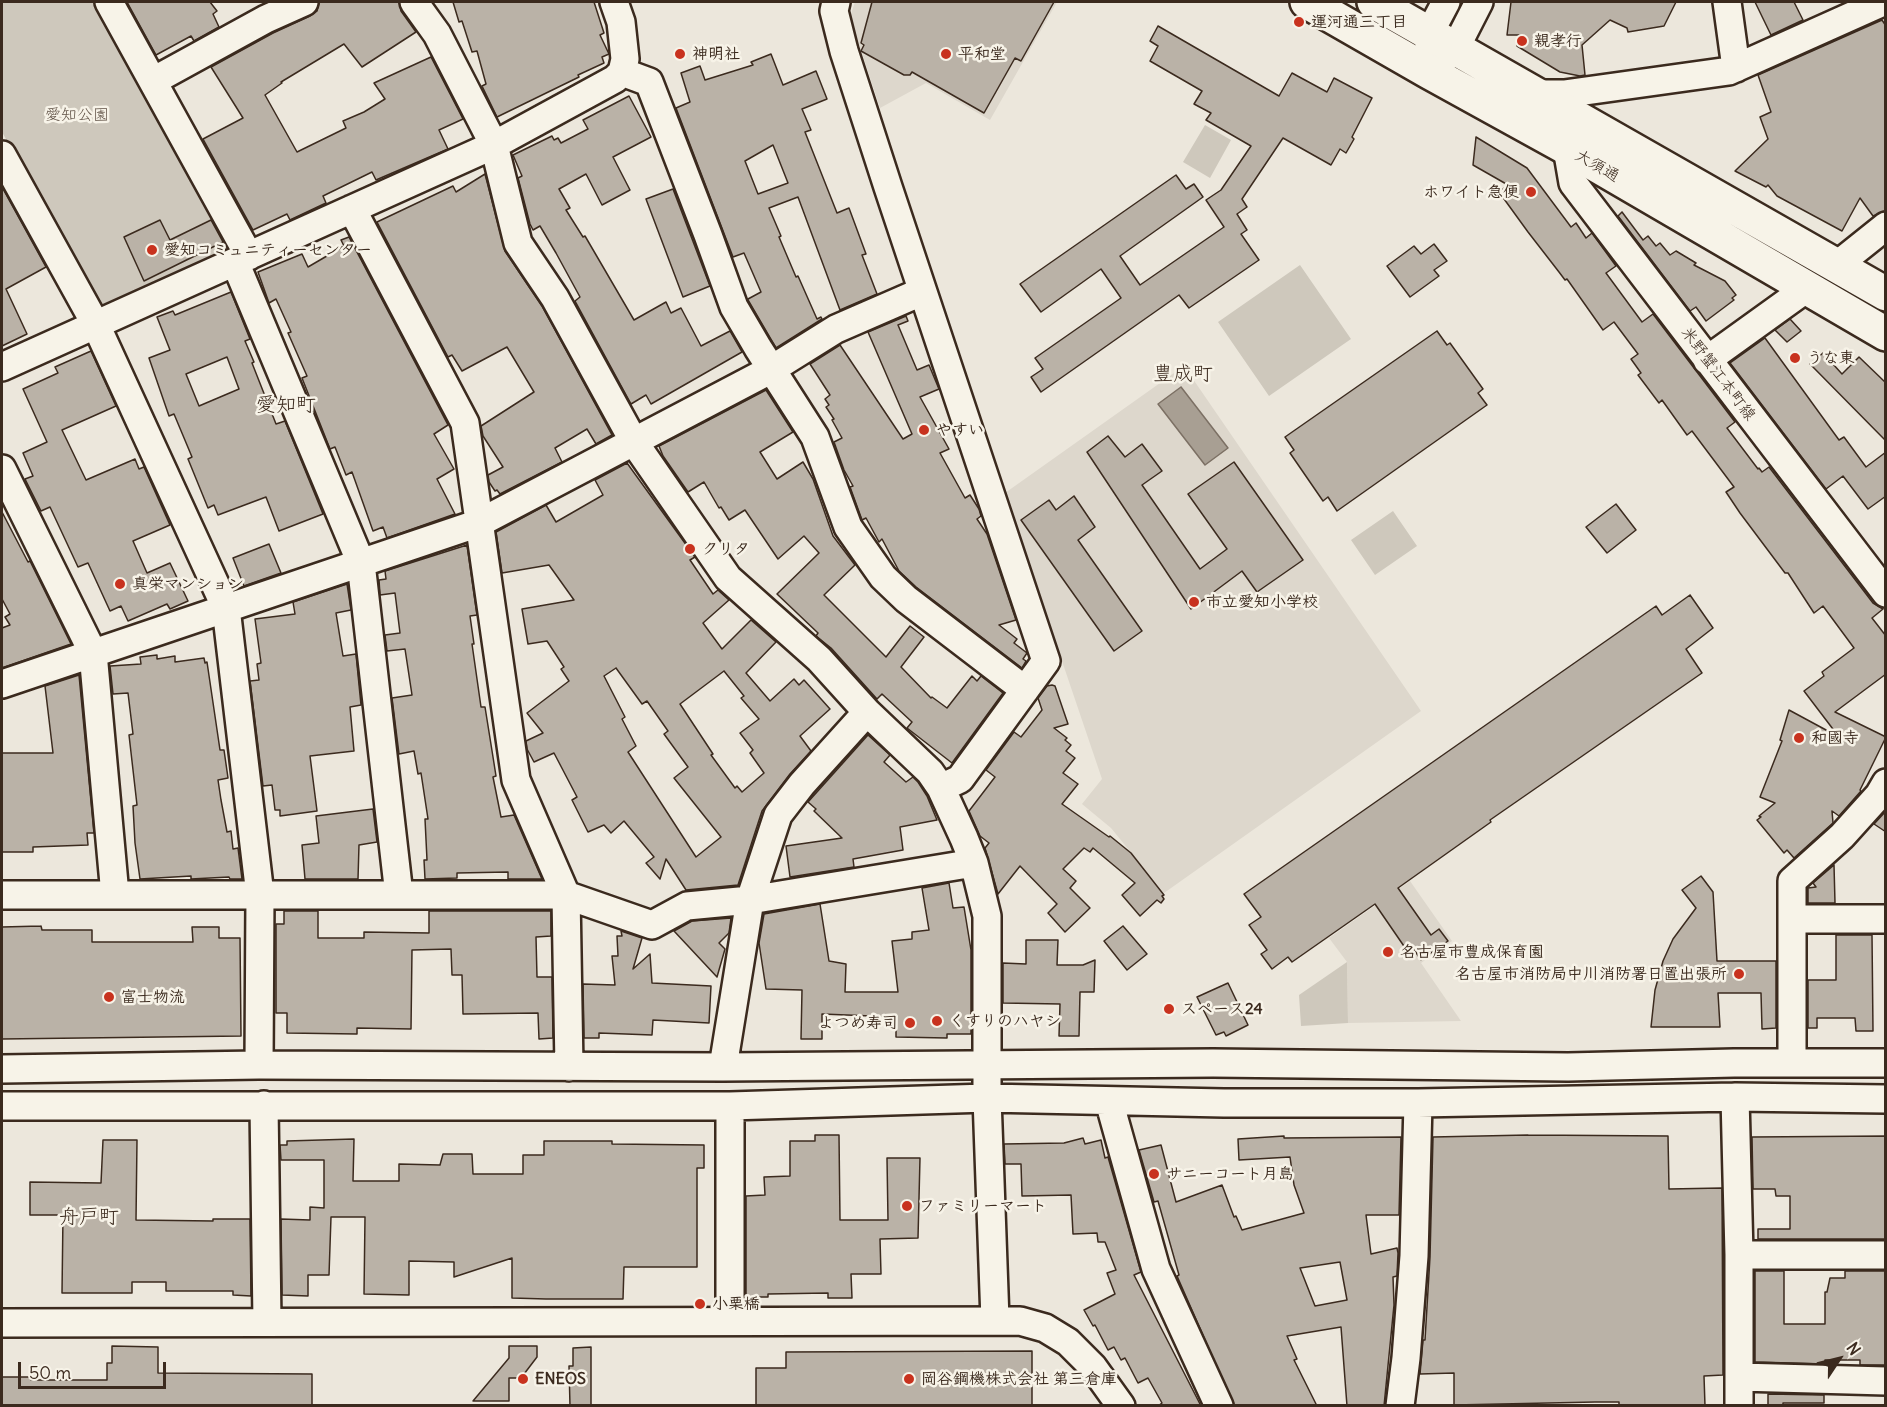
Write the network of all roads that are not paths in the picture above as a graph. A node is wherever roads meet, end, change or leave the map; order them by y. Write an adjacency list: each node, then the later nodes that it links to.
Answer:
1 (109, 2): 17 (street)
2 (304, 2): 17 (street)
3 (414, 2): 19 (street)
4 (836, 2): 27 (street)
5 (1307, 2): 16 (main road, 大須通)
6 (1374, 2): 13 (main road, 大須通)
7 (1446, 2): 13 (street)
8 (1479, 2): 13 (street)
9 (1727, 2): 14 (street)
10 (1883, 2): 12 (street)
11 (623, 8): 15 (street)
12 (1843, 10): 14 (street)
13 (1442, 42): 16 (street); 18 (main road, 大須通)
14 (1736, 68): 18 (street)
15 (622, 72): 19 (street); 33 (street)
16 (1429, 72): 20 (main road, 大須通)
17 (153, 81): 24 (street)
18 (1533, 94): 25 (main road, 大須通)
19 (494, 145): 22 (street); 34 (street)
20 (1567, 148): 26 (main road, 大須通); 31 (street, 米野蟹江本町線)
21 (2, 154): 29 (street)
22 (352, 209): 24 (street); 36 (street)
23 (1886, 226): 25 (street)
24 (242, 259): 29 (street); 37 (street)
25 (1836, 266): 28 (main road, 大須通)
26 (1807, 288): 30 (main road, 大須通); 31 (street)
27 (921, 292): 33 (street); 42 (street)
28 (1886, 294)
29 (96, 325): 32 (street); 39 (street)
30 (1886, 334)
31 (1707, 360): 38 (street, 米野蟹江本町線)
32 (2, 368)
33 (772, 369): 34 (street); 42 (street)
34 (634, 442): 36 (street); 43 (street)
35 (2, 469): 40 (street)
36 (479, 523): 37 (street); 47 (street)
37 (361, 563): 39 (street); 51 (street)
38 (1886, 593)
39 (226, 608): 40 (street); 50 (street)
40 (93, 653): 41 (street); 49 (street)
41 (2, 684)
42 (1025, 690): 45 (street)
43 (867, 711): 45 (street); 52 (street)
44 (1886, 783): 53 (street)
45 (941, 788): 46 (street)
46 (974, 863): 52 (street); 57 (street)
47 (566, 894): 51 (street); 52 (street); 59 (street)
48 (2, 895): 49 (street)
49 (115, 895): 50 (street)
50 (260, 895): 51 (street); 58 (street)
51 (399, 895)
52 (750, 900): 60 (street)
53 (1793, 919): 54 (street); 55 (street)
54 (1886, 919)
55 (1792, 1063): 56 (street); 57 (street)
56 (1886, 1063)
57 (987, 1064): 60 (street); 63 (street)
58 (259, 1065): 59 (street); 61 (street)
59 (569, 1067): 60 (street)
60 (723, 1067)
61 (2, 1069)
62 (1735, 1097): 64 (street); 66 (street); 70 (street)
63 (987, 1098): 65 (street); 69 (street); 73 (street)
64 (1886, 1099)
65 (1109, 1101): 66 (street); 79 (street)
66 (1418, 1103): 80 (street)
67 (264, 1105): 68 (street); 69 (street); 74 (street)
68 (2, 1106)
69 (730, 1106): 72 (street)
70 (1739, 1255): 71 (street); 76 (street)
71 (1886, 1255)
72 (730, 1320): 73 (street); 74 (street)
73 (995, 1320): 78 (street)
74 (267, 1322): 75 (street)
75 (2, 1323)
76 (1739, 1377): 77 (street); 81 (street)
77 (1886, 1381)
78 (1121, 1406)
79 (1219, 1406)
80 (1400, 1406)
81 (1739, 1406)

